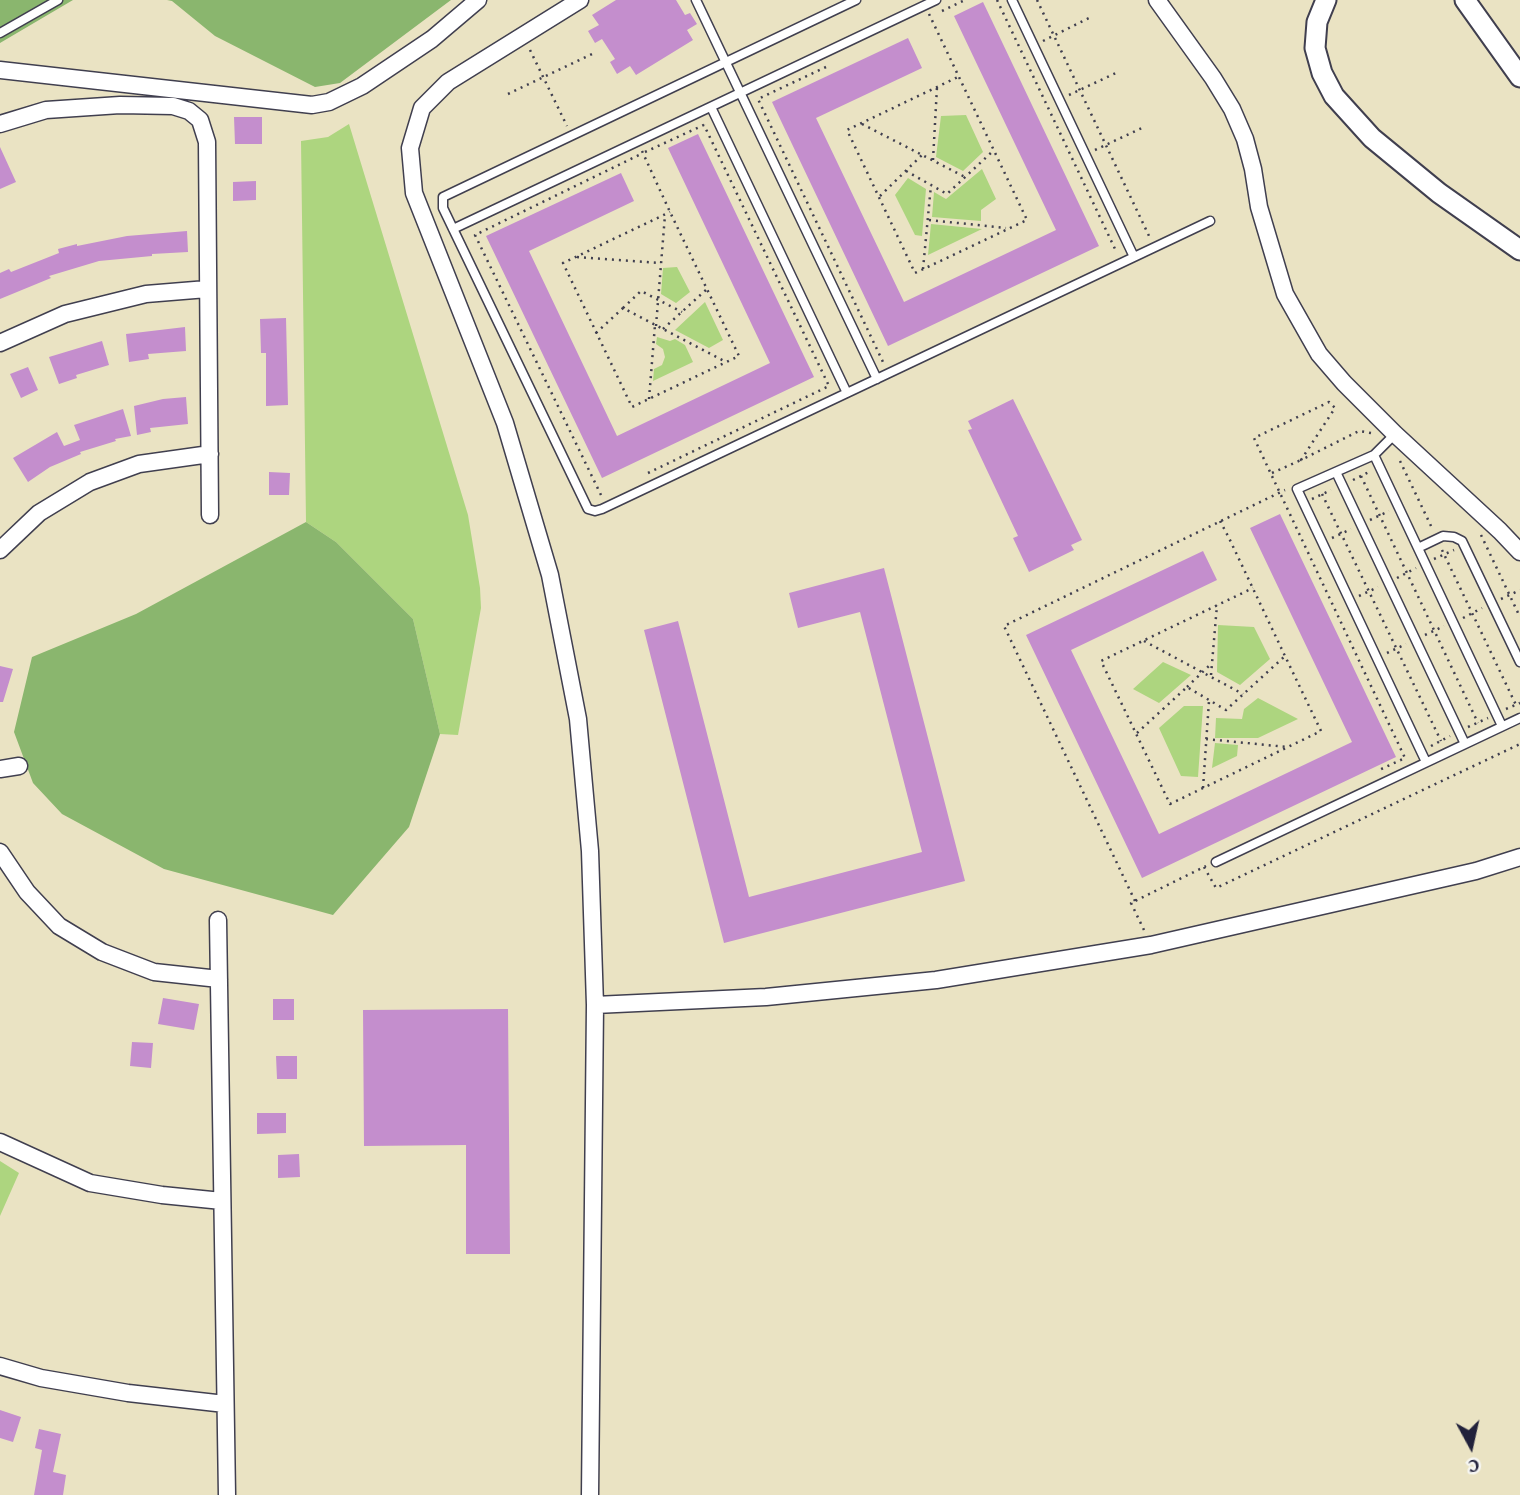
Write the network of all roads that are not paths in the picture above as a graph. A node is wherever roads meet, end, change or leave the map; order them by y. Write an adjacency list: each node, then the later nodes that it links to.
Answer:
1 (58, 0): 11 (lane)
2 (478, 0): 13 (street)
3 (580, 0): 46 (street)
4 (696, 0): 12 (lane)
5 (856, 0): 12 (lane)
6 (936, 0): 15 (lane)
7 (1012, 0): 21 (lane)
8 (1157, 0): 26 (street)
9 (1326, 0): 20 (street)
10 (1465, 0): 14 (street)
11 (0, 33)
12 (726, 62): 15 (lane); 19 (lane)
13 (0, 70)
14 (1520, 77)
15 (741, 93): 16 (lane); 24 (lane)
16 (711, 107): 19 (lane); 25 (lane)
17 (0, 124): 22 (street)
18 (1210, 221): 21 (lane)
19 (453, 229): 25 (lane)
20 (1520, 250)
21 (1134, 257): 24 (lane)
22 (207, 289): 23 (street); 27 (street)
23 (0, 343)
24 (877, 379): 25 (lane)
25 (847, 393)
26 (1390, 439): 28 (lane); 33 (street)
27 (210, 454): 30 (street); 32 (street)
28 (1374, 455): 29 (lane); 31 (lane)
29 (1336, 472): 37 (lane); 38 (lane)
30 (210, 515)
31 (1418, 548): 34 (lane); 36 (lane)
32 (0, 550)
33 (1520, 552)
34 (1520, 662)
35 (1520, 718): 36 (lane)
36 (1502, 726): 37 (lane)
37 (1465, 744): 38 (lane)
38 (1426, 762): 43 (lane)
39 (19, 765): 40 (street)
40 (0, 769)
41 (0, 852): 45 (street)
42 (1520, 857): 46 (street)
43 (1212, 863)
44 (218, 920): 45 (street)
45 (219, 979): 48 (street)
46 (595, 1005): 52 (street)
47 (0, 1142): 48 (street)
48 (222, 1201): 50 (street)
49 (0, 1366): 50 (street)
50 (225, 1404): 51 (street)
51 (227, 1495)
52 (590, 1495)

